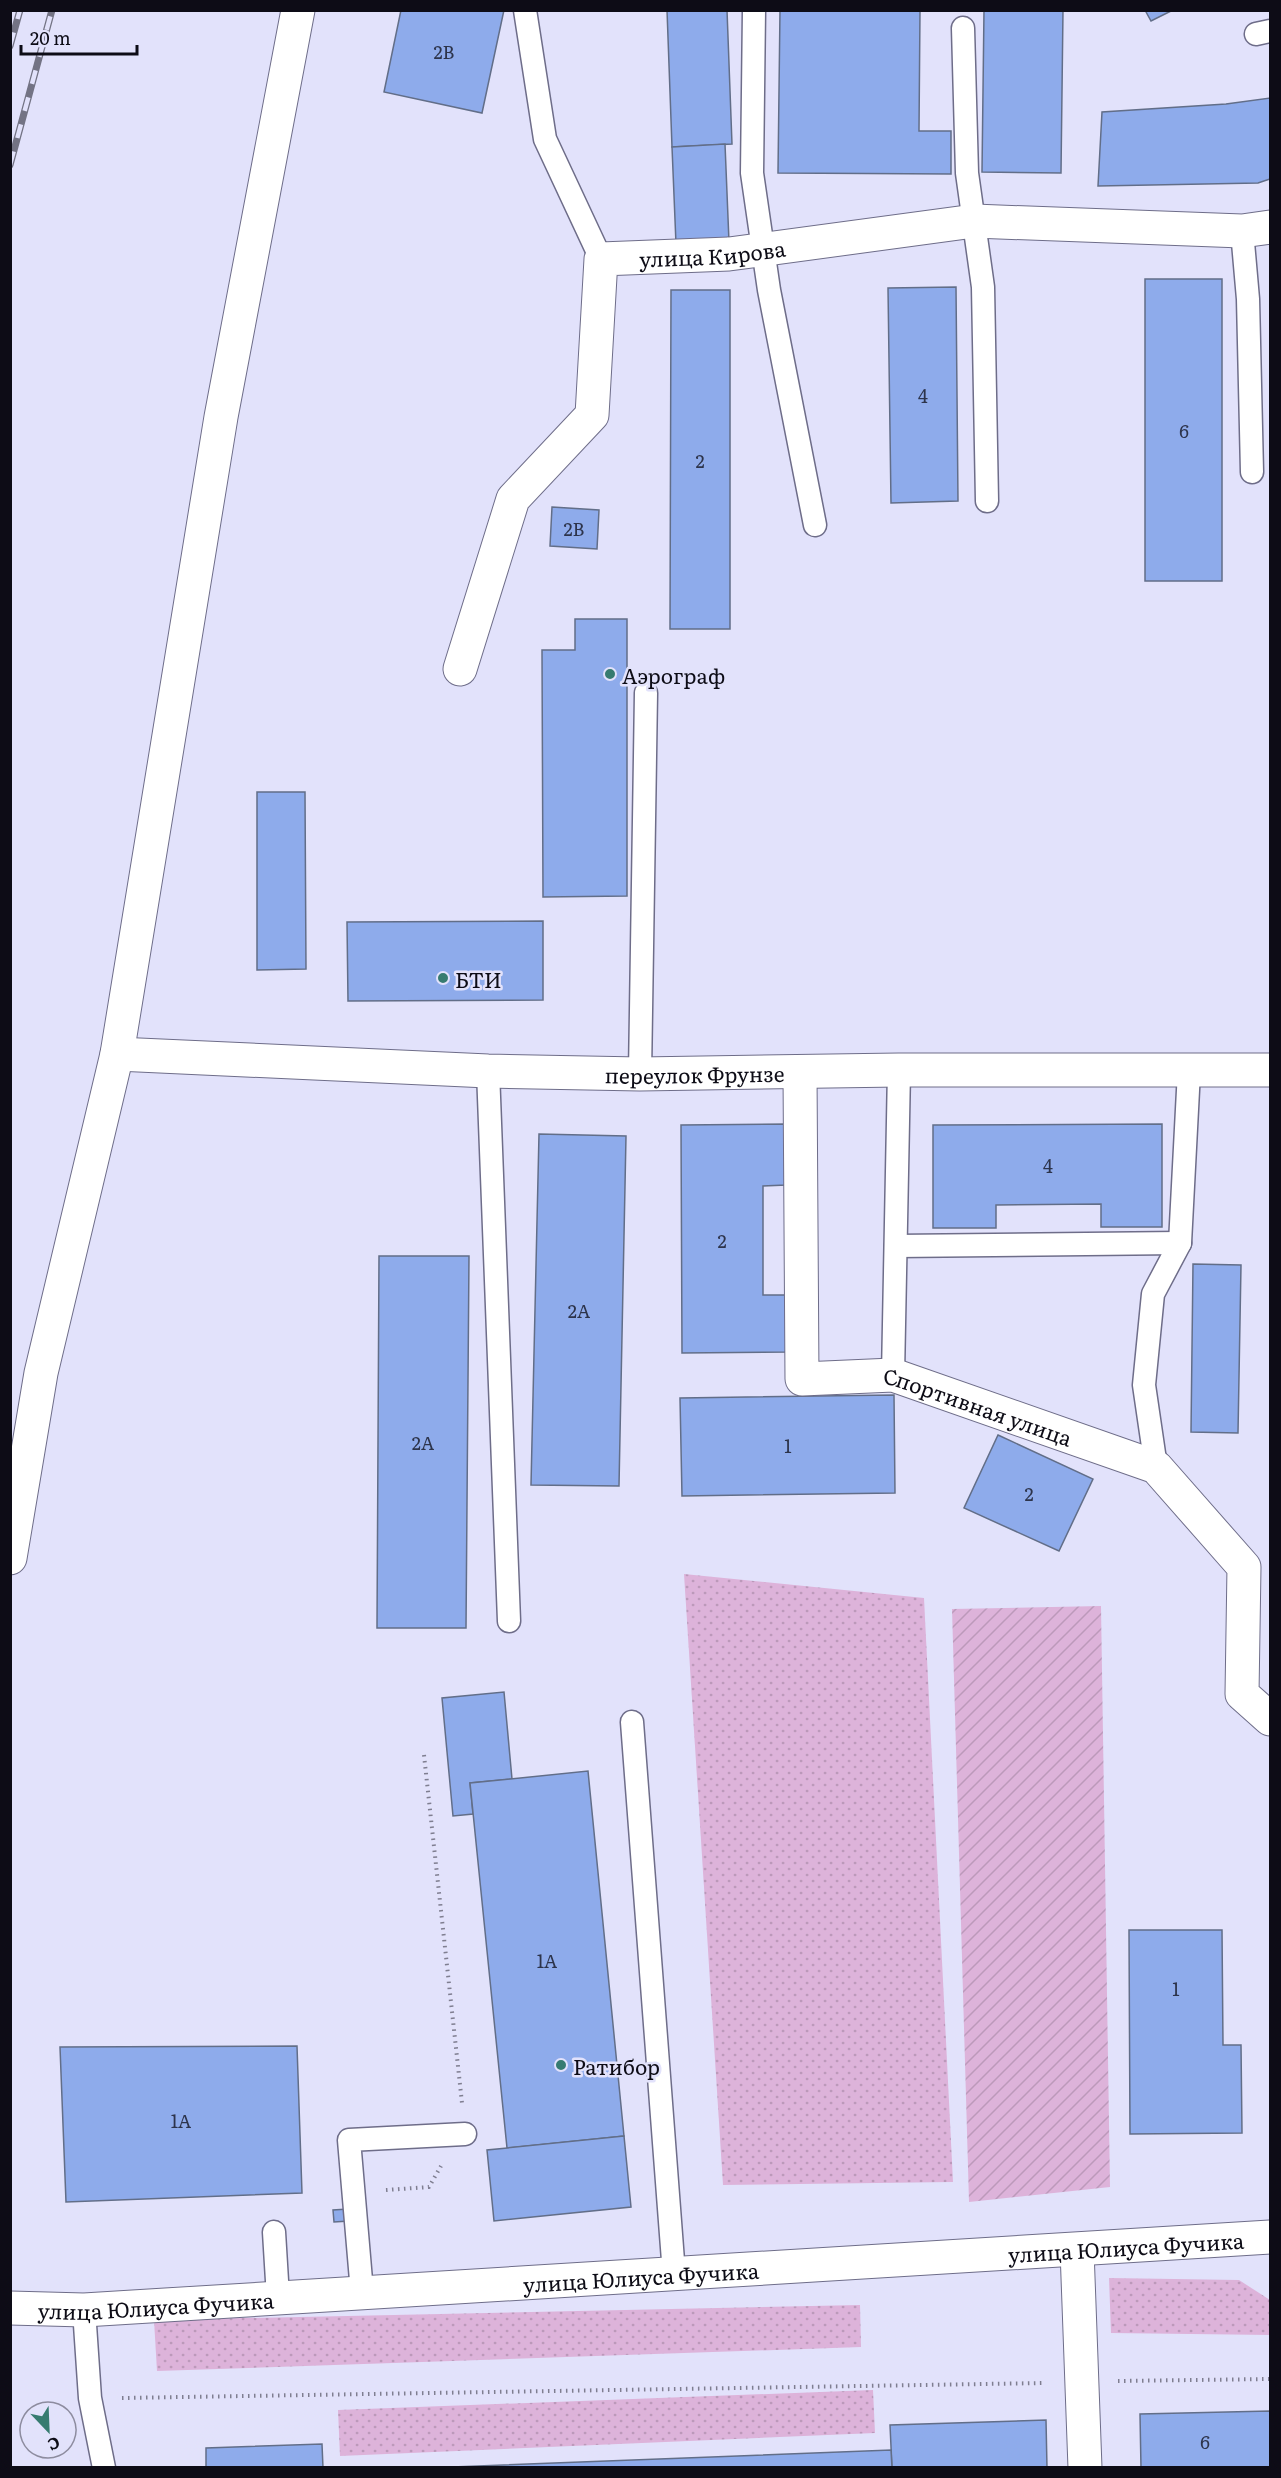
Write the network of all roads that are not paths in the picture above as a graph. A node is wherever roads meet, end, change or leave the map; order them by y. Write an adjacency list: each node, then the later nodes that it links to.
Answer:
1 (298, 10): 14 (street)
2 (525, 10): 8 (lane)
3 (754, 10): 7 (lane)
4 (963, 27): 5 (lane)
5 (974, 221): 6 (street, улица Кирова); 7 (street, улица Кирова); 10 (lane)
6 (1256, 229): 9 (lane)
7 (764, 250): 8 (street, улица Кирова); 11 (lane)
8 (601, 259): 12 (street)
9 (1252, 472)
10 (987, 501)
11 (815, 525)
12 (460, 669)
13 (646, 693): 20 (lane)
14 (117, 1054): 17 (street, переулок Фрунзе); 25 (street)
15 (899, 1070): 18 (street, переулок Фрунзе); 19 (street, переулок Фрунзе); 22 (lane)
16 (1270, 1070): 18 (street, переулок Фрунзе)
17 (488, 1071): 20 (street, переулок Фрунзе); 26 (lane)
18 (1189, 1071): 21 (lane)
19 (800, 1072): 20 (street, переулок Фрунзе); 23 (street, Спортивная улица)
20 (640, 1074)
21 (1180, 1243): 22 (lane); 24 (lane)
22 (896, 1246): 23 (lane)
23 (893, 1375): 24 (street, Спортивная улица)
24 (1156, 1467): 27 (street, Спортивная улица)
25 (10, 1558)
26 (509, 1621)
27 (1270, 1719)
28 (632, 1722): 33 (lane)
29 (465, 2134): 34 (lane)
30 (274, 2232): 35 (lane)
31 (1270, 2237): 32 (street, улица Юлиуса Фучика)
32 (1077, 2250): 33 (street, улица Юлиуса Фучика); 39 (street)
33 (674, 2274): 34 (street, улица Юлиуса Фучика)
34 (362, 2292): 35 (street, улица Юлиуса Фучика)
35 (278, 2297): 37 (street, улица Юлиуса Фучика)
36 (10, 2308): 37 (street, улица Юлиуса Фучика)
37 (84, 2310): 38 (lane)
38 (104, 2468)
39 (1085, 2468)

